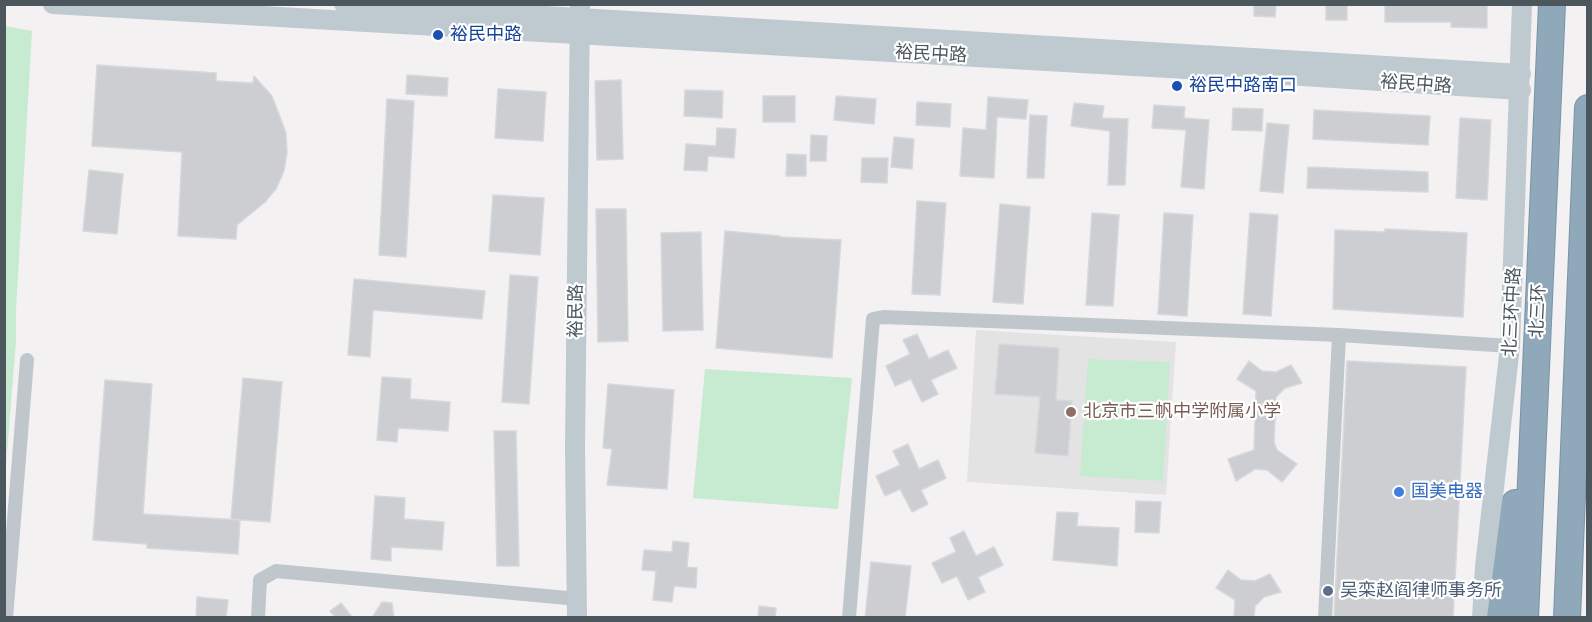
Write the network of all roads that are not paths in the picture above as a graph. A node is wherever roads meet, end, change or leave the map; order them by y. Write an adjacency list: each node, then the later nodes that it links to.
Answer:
1 (53, 4): 5 (street, 裕民中路)
2 (344, 4): 5 (street, 裕民中路)
3 (1522, 4): 6 (street, 北三环中路)
4 (1551, 8): 10 (highway, 北三环)
5 (580, 19): 6 (street, 裕民中路); 14 (street, 裕民路)
6 (1521, 82): 9 (street, 北三环中路)
7 (1587, 108): 12 (highway)
8 (1339, 335): 9 (street); 17 (street); 18 (street)
9 (1510, 346): 19 (street, 北三环中路)
10 (1536, 354): 20 (highway); 21 (highway, 北三环)
11 (27, 360): 15 (street)
12 (1571, 518): 13 (highway); 22 (highway)
13 (1587, 574)
14 (578, 608): 16 (street)
15 (6, 618)
16 (258, 618)
17 (849, 618)
18 (1325, 618)
19 (1482, 618)
20 (1500, 618)
21 (1525, 618)
22 (1567, 618)

